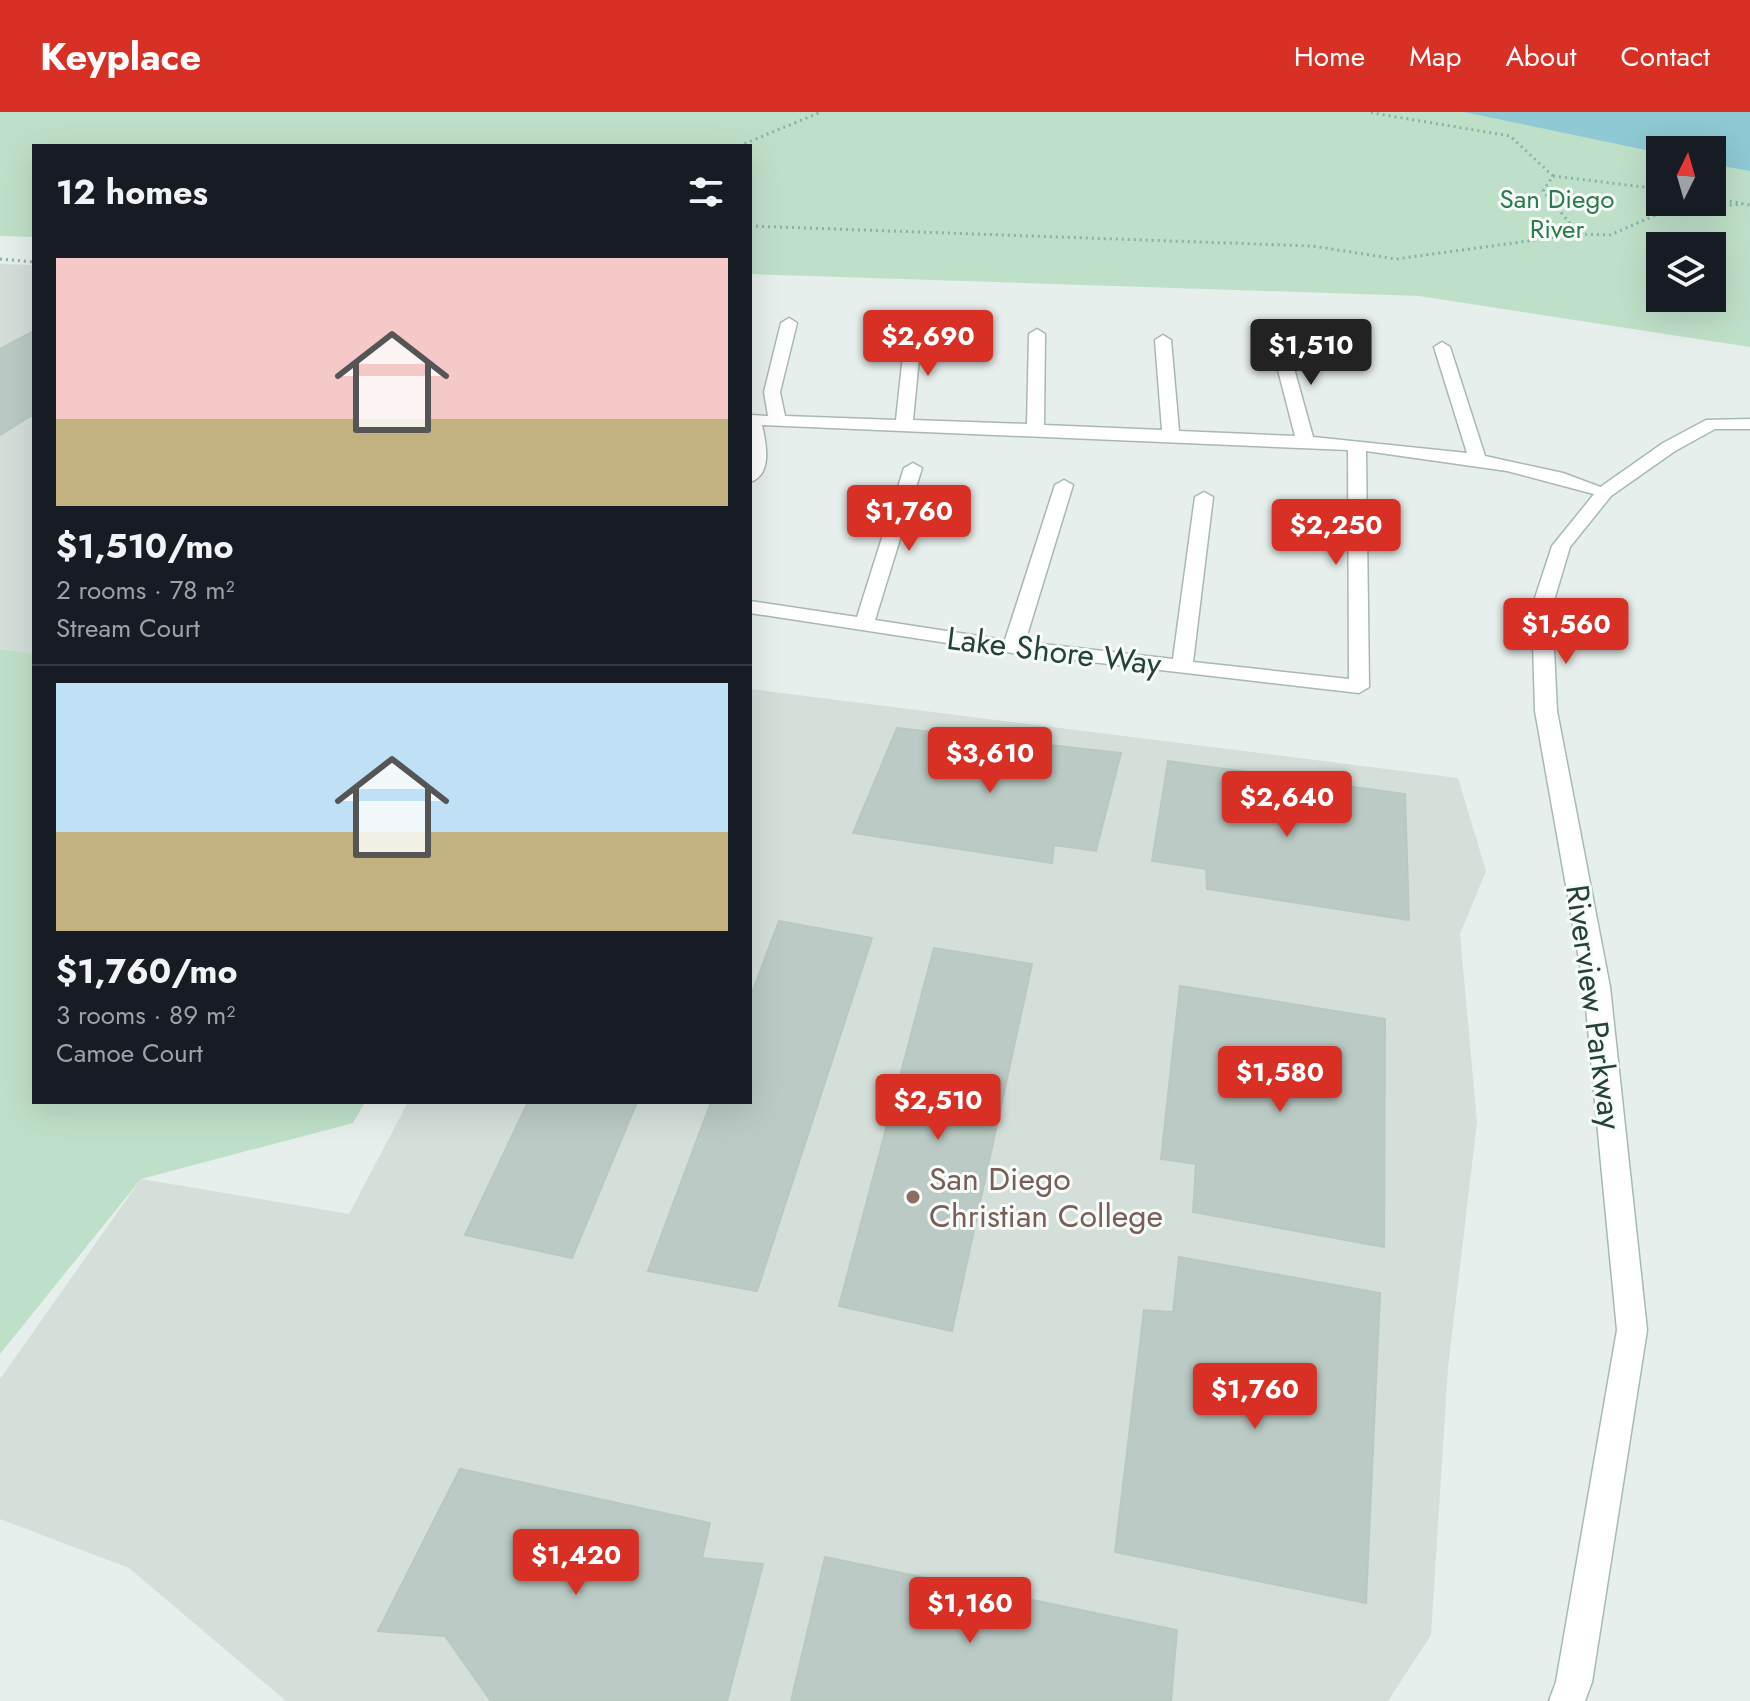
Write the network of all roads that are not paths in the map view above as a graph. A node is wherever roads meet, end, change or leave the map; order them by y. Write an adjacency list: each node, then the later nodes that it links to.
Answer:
1 (789, 323): 8 (street)
2 (914, 327): 11 (street)
3 (1037, 334): 12 (street)
4 (1163, 340): 13 (street)
5 (1279, 343): 14 (street)
6 (1442, 347): 16 (street)
7 (752, 420): 8 (street)
8 (777, 421): 11 (street)
9 (752, 424): 18 (street)
10 (1750, 424): 20 (street, Riverview Parkway)
11 (904, 425): 12 (street)
12 (1035, 430): 13 (street)
13 (1171, 435): 14 (street)
14 (1305, 441): 15 (street)
15 (1357, 447): 16 (street); 25 (street, Lake Shore Way)
16 (1477, 457): 20 (street)
17 (913, 468): 23 (street)
18 (752, 472)
19 (1064, 485): 24 (street)
20 (1605, 492): 26 (street, Riverview Parkway)
21 (1204, 497): 25 (street)
22 (752, 607): 23 (street, Lake Shore Way)
23 (864, 625): 24 (street, Lake Shore Way)
24 (1013, 647): 25 (street, Lake Shore Way)
25 (1182, 667)
26 (1567, 1701)

